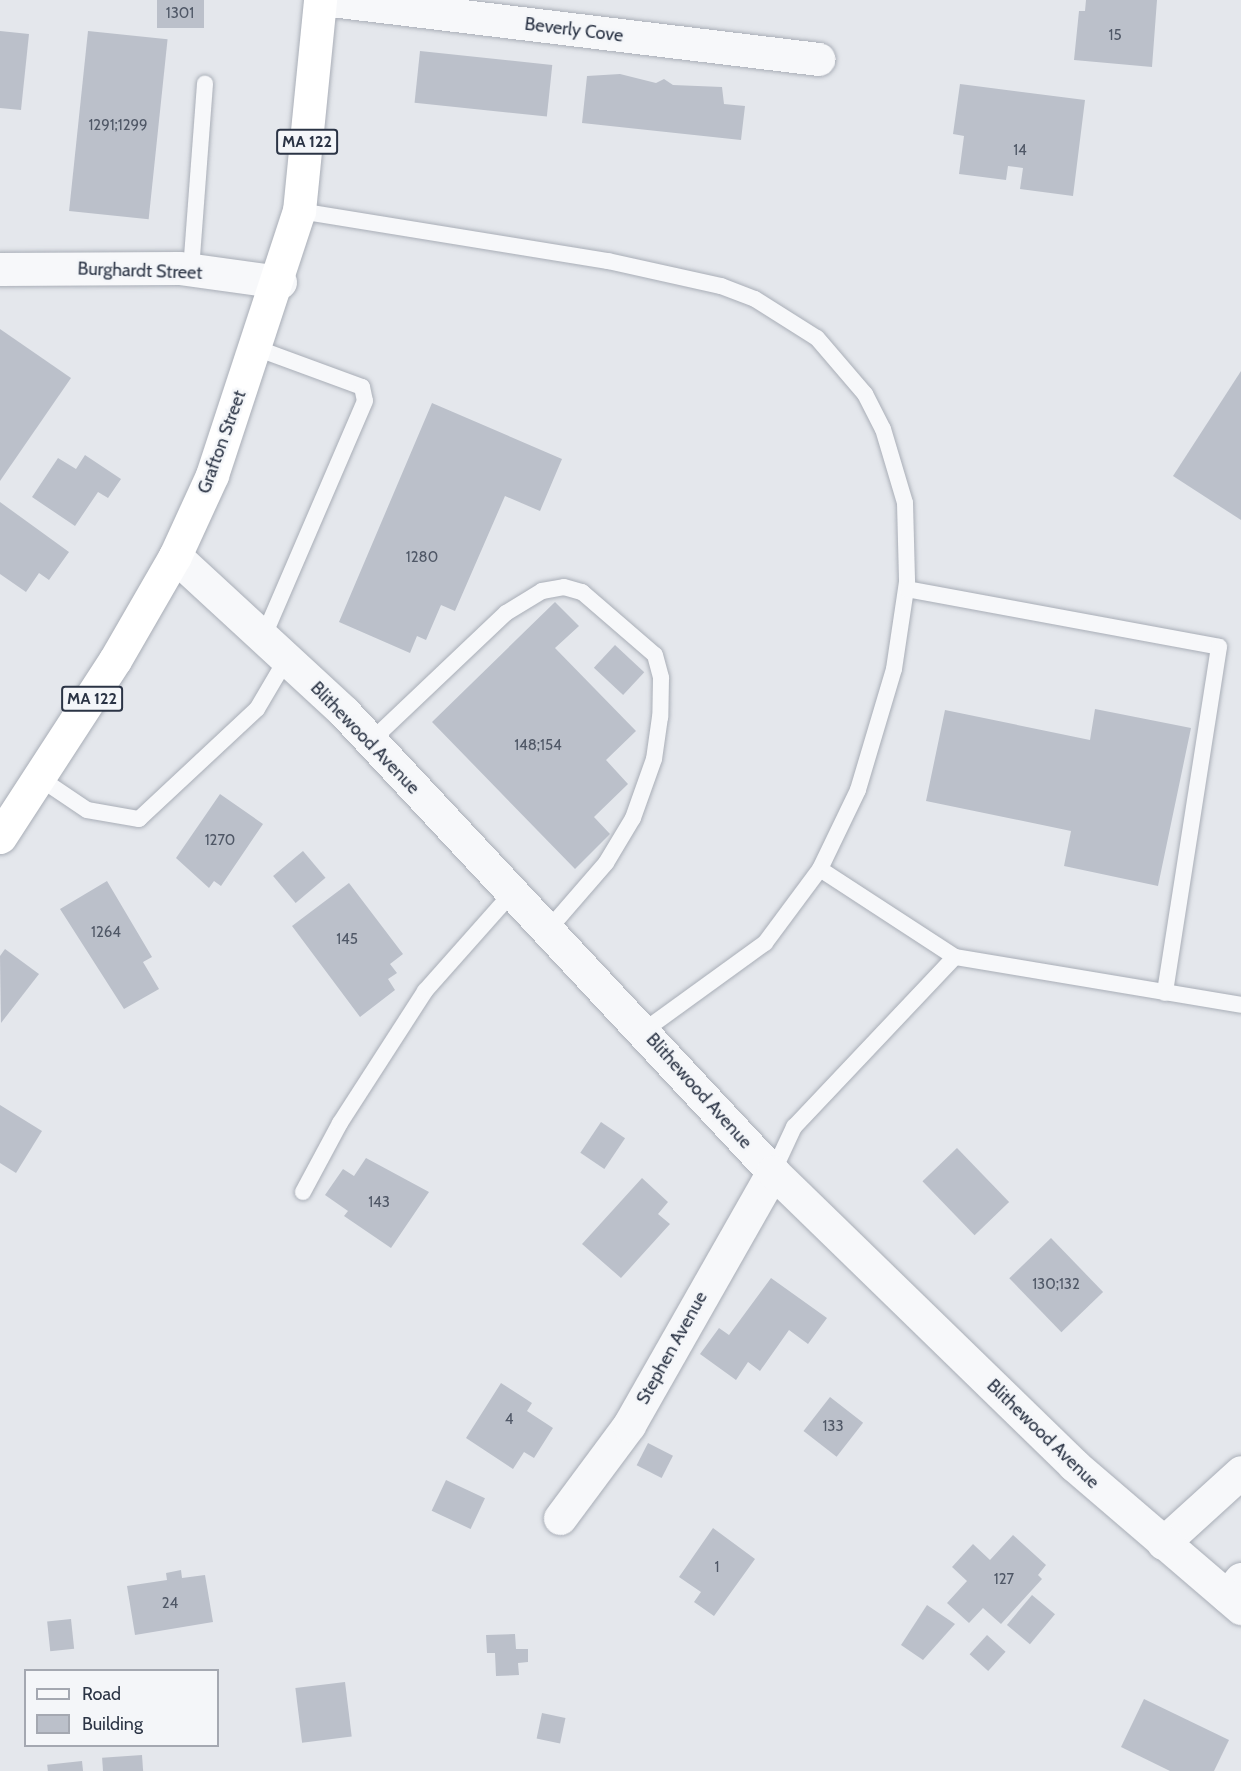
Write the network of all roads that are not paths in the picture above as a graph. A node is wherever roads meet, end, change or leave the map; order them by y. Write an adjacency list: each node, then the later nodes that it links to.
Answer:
1 (320, 0): 5 (highway, Grafton Street / MA 122)
2 (331, 0): 3 (street, Beverly Cove)
3 (818, 59)
4 (205, 84): 7 (lane)
5 (299, 211): 8 (highway, Grafton Street / MA 122); 11 (lane)
6 (0, 269): 7 (street, Burghardt Street)
7 (191, 270): 8 (street, Burghardt Street)
8 (280, 282): 9 (highway, Grafton Street / MA 122)
9 (255, 348): 10 (highway, Grafton Street / MA 122); 12 (lane)
10 (175, 556): 12 (street, Blithewood Avenue); 14 (highway, Grafton Street / MA 122)
11 (907, 589): 16 (lane); 20 (lane)
12 (275, 647): 13 (street, Blithewood Avenue); 14 (lane)
13 (371, 741): 17 (street, Blithewood Avenue); 18 (lane)
14 (41, 779): 15 (highway, Grafton Street / MA 122)
15 (0, 837)
16 (820, 869): 19 (lane); 22 (lane)
17 (511, 894): 18 (street, Blithewood Avenue); 24 (lane)
18 (547, 931): 22 (street, Blithewood Avenue)
19 (955, 957): 20 (lane); 23 (lane)
20 (1165, 993): 21 (lane)
21 (1241, 1005)
22 (645, 1030): 23 (street, Blithewood Avenue)
23 (773, 1172): 26 (street, Stephen Avenue); 27 (street, Blithewood Avenue)
24 (303, 1192)
25 (1241, 1472): 27 (street)
26 (560, 1518)
27 (1164, 1543): 28 (street, Blithewood Avenue)
28 (1236, 1594)

